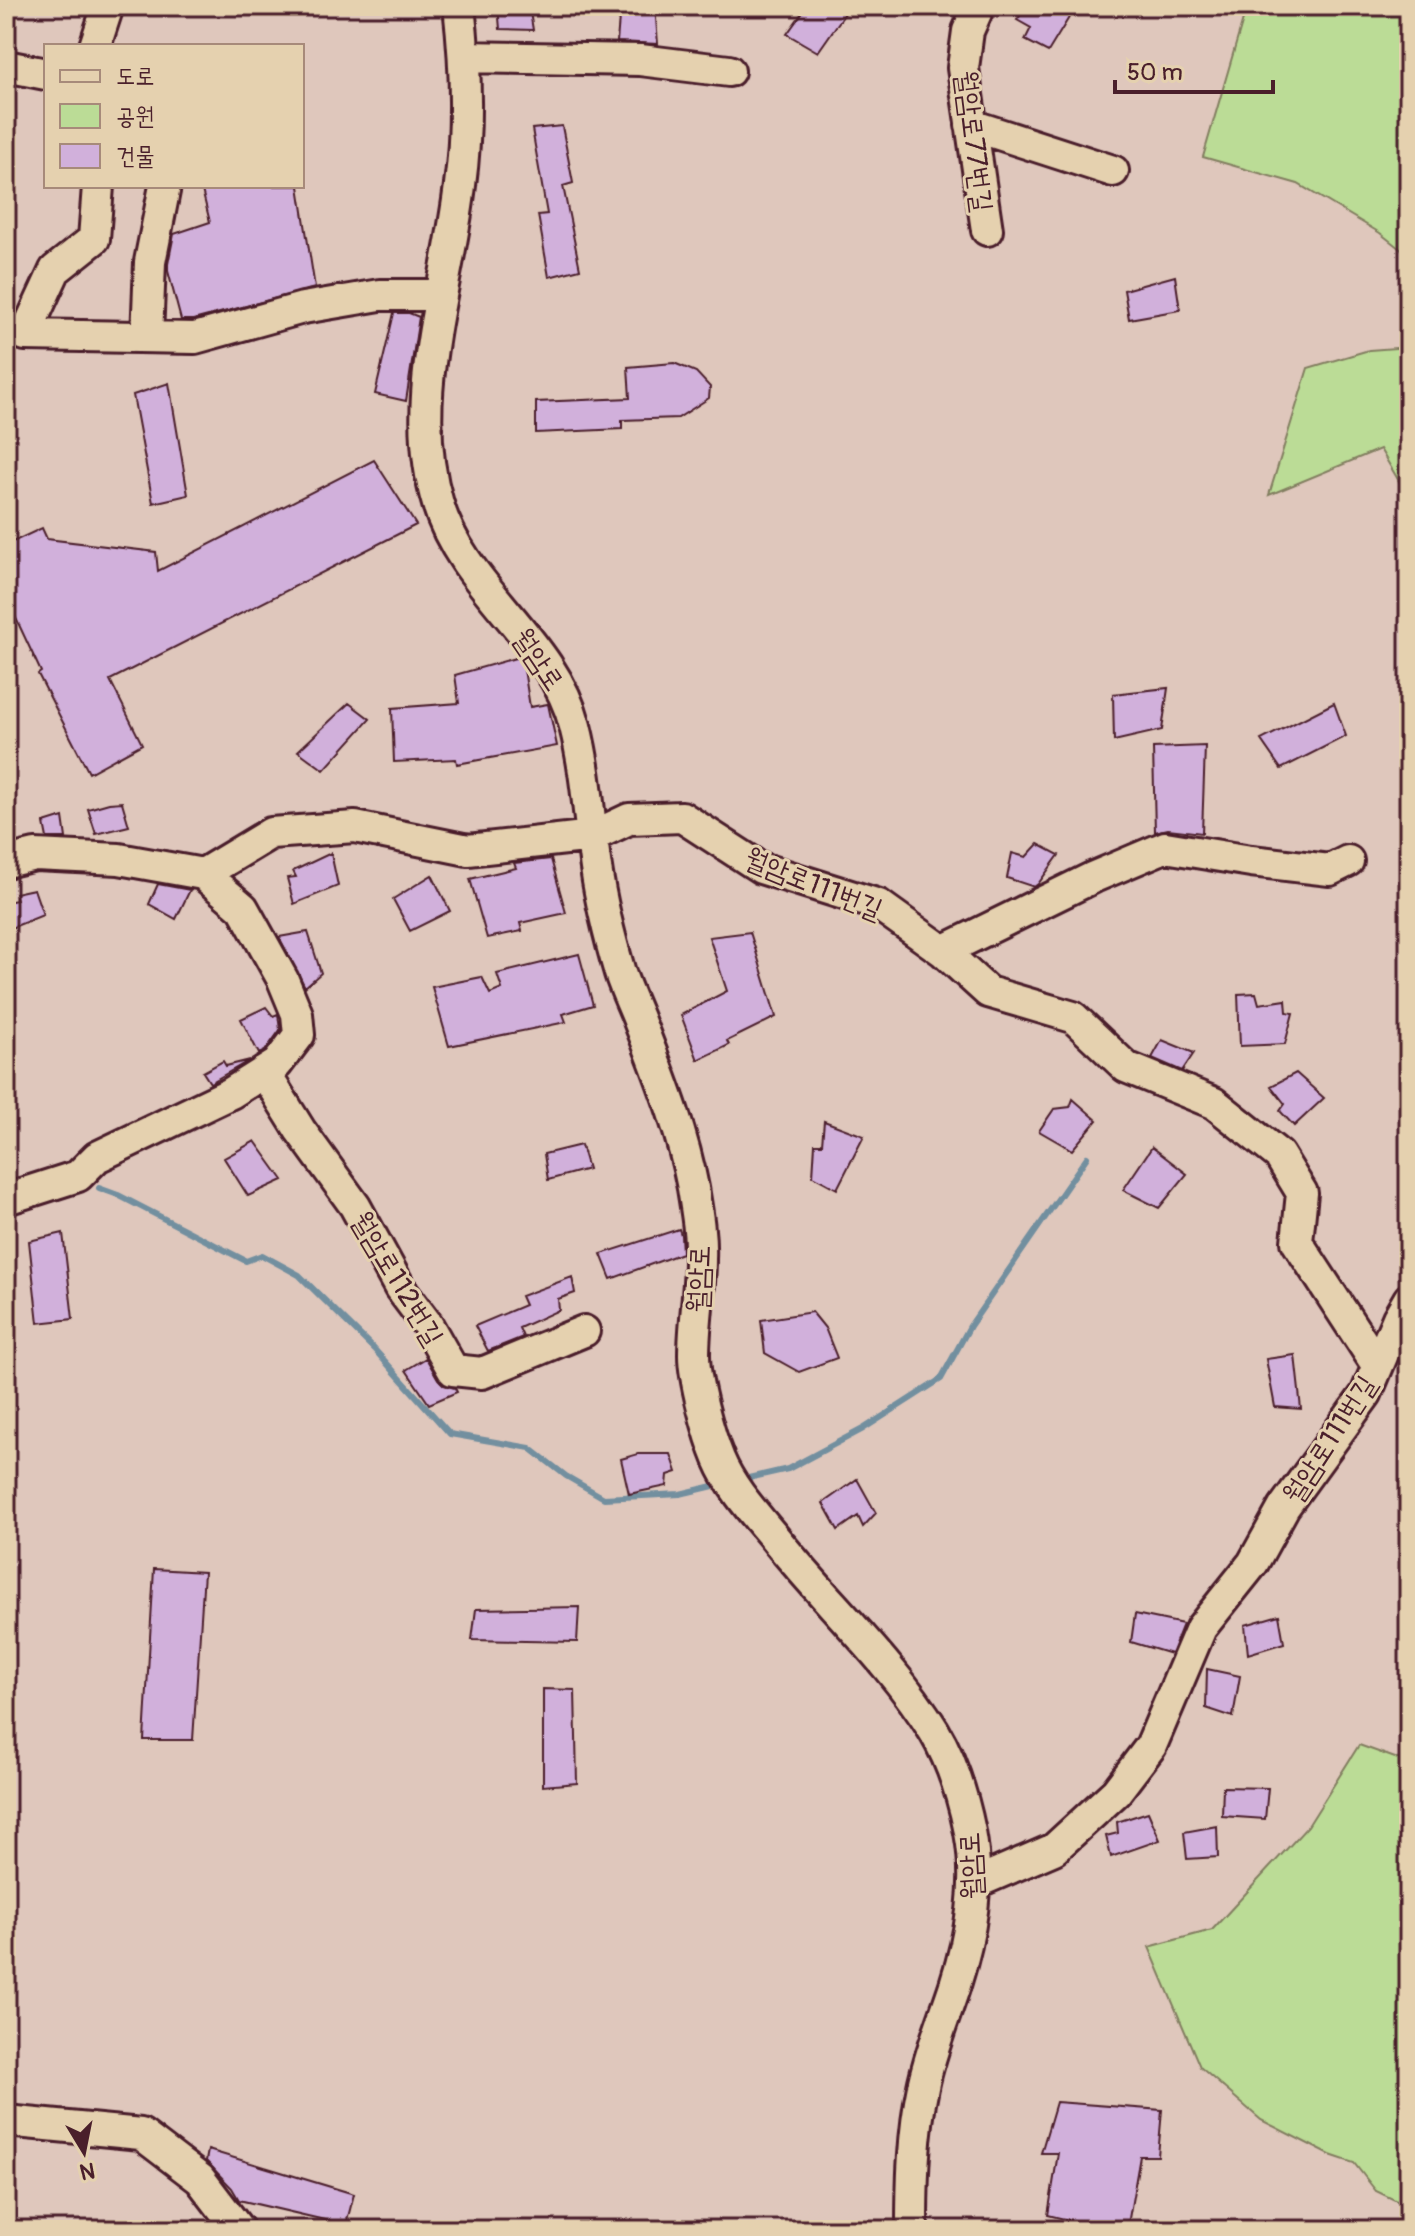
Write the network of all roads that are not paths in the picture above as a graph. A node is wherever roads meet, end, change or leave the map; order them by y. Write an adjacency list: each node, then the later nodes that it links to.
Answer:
1 (108, 6): 4 (street)
2 (459, 6): 5 (street, 월암로)
3 (979, 6): 9 (street, 월암로77번길)
4 (96, 44)
5 (464, 57): 7 (street); 14 (street, 월암로)
6 (6, 66): 8 (street)
7 (729, 71)
8 (44, 74)
9 (971, 125): 10 (street); 13 (street, 월암로77번길)
10 (1113, 171)
11 (98, 188): 15 (street)
12 (165, 188): 15 (street)
13 (987, 230)
14 (441, 295): 15 (street); 16 (street, 월암로)
15 (147, 337)
16 (593, 836): 19 (street); 20 (street, 월암로111번길); 26 (street, 월암로)
17 (1348, 861): 20 (street)
18 (6, 862): 19 (street)
19 (203, 874): 21 (street)
20 (943, 951): 25 (street, 월암로111번길)
21 (264, 1072): 22 (street); 24 (street, 월암로112번길)
22 (6, 1199)
23 (1409, 1299): 25 (street)
24 (584, 1331)
25 (1377, 1365): 26 (street, 월암로111번길)
26 (975, 1883): 29 (street, 월암로)
27 (6, 2121): 28 (street)
28 (239, 2230)
29 (912, 2230)

